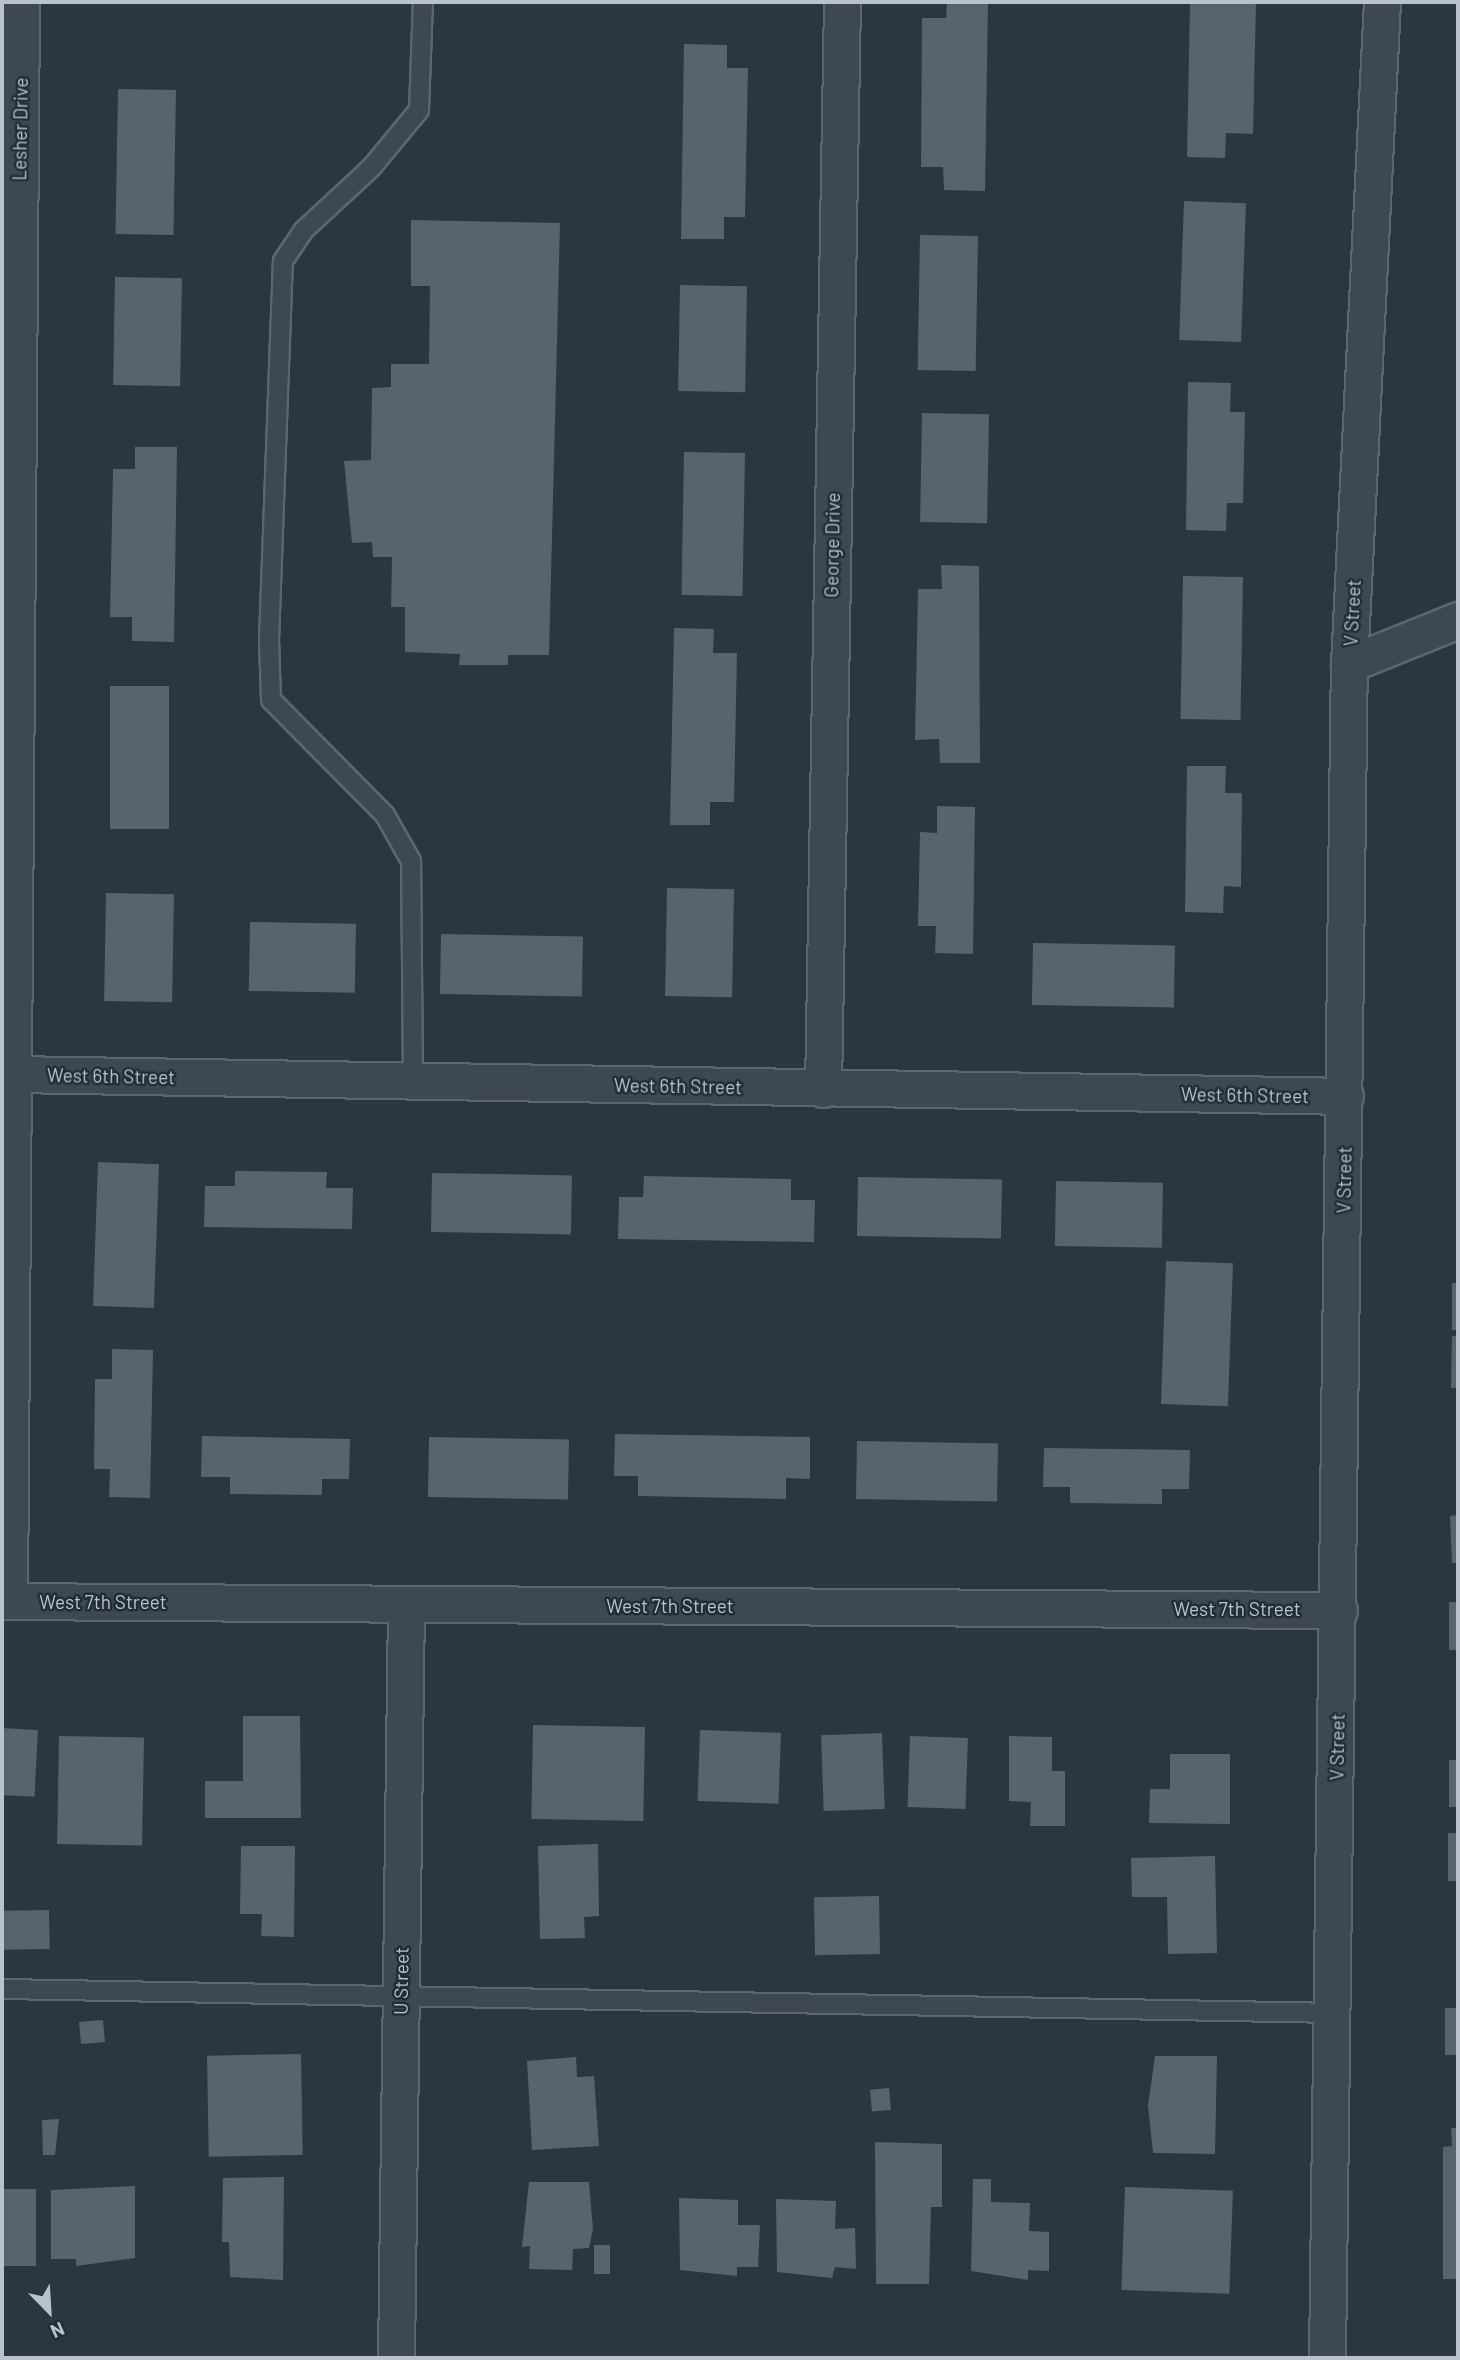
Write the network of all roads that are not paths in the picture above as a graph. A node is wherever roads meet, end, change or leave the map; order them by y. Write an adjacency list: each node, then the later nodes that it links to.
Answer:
1 (22, 2): 5 (street, Lesher Drive)
2 (423, 2): 10 (lane)
3 (842, 2): 11 (street, George Drive)
4 (1382, 2): 8 (street, V Street)
5 (10, 181): 6 (street, Lesher Drive)
6 (8, 446): 9 (street, Lesher Drive)
7 (1458, 620): 8 (street)
8 (1349, 664): 12 (street, V Street)
9 (11, 1074): 10 (street, West 6th Street); 13 (street, Lesher Drive)
10 (413, 1081): 11 (street, West 6th Street)
11 (823, 1089): 12 (street, West 6th Street)
12 (1345, 1096): 15 (street, V Street)
13 (6, 1601): 14 (street, West 7th Street)
14 (406, 1604): 15 (street, West 7th Street); 17 (street, U Street)
15 (1339, 1610): 18 (street, V Street)
16 (2, 1989): 17 (lane)
17 (401, 1995): 18 (lane); 19 (street, U Street)
18 (1333, 2013): 20 (street, V Street)
19 (396, 2358)
20 (1328, 2358)

